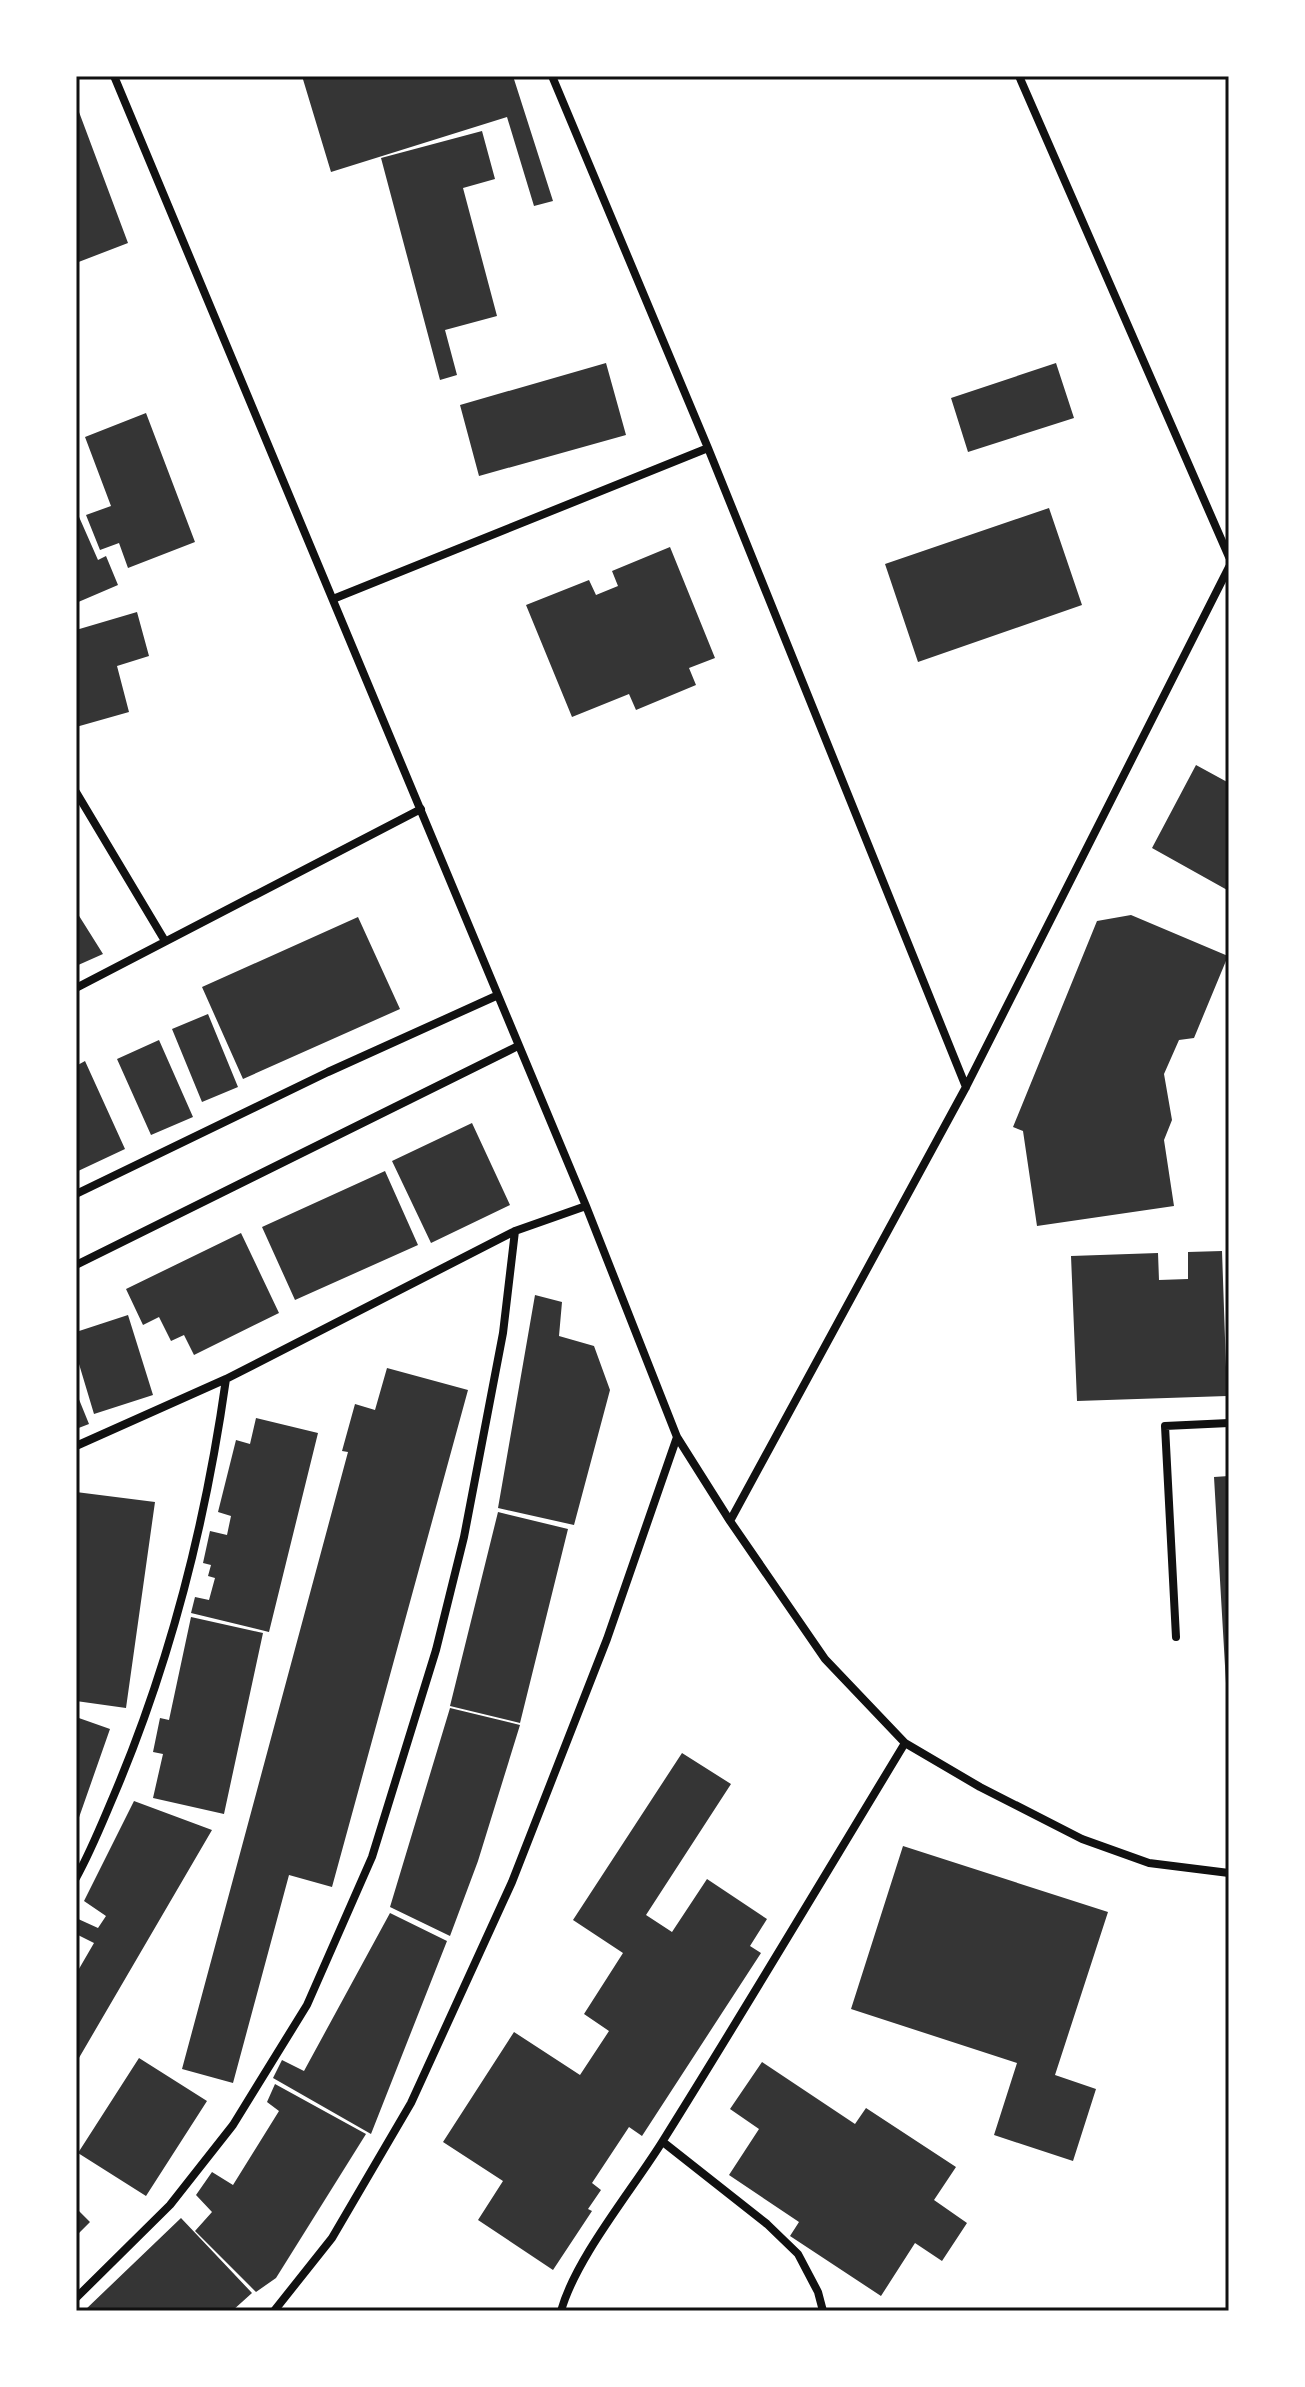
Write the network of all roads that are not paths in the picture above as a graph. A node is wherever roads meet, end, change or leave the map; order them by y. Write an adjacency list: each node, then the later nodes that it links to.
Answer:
1 (114, 76): 7 (street)
2 (552, 76): 4 (street)
3 (1019, 76): 5 (street)
4 (708, 448): 7 (street); 14 (street)
5 (1229, 557)
6 (1229, 567): 14 (street)
7 (333, 599): 9 (street)
8 (76, 792): 10 (street)
9 (421, 809): 10 (street); 12 (street)
10 (165, 941): 11 (street)
11 (76, 988)
12 (496, 996): 13 (street); 15 (street)
13 (518, 1046): 16 (street); 18 (street)
14 (966, 1087): 23 (street)
15 (76, 1194)
16 (586, 1206): 17 (street); 21 (street)
17 (515, 1231): 19 (street); 29 (street)
18 (76, 1265)
19 (226, 1379): 22 (street); 27 (street)
20 (1229, 1423): 24 (street)
21 (677, 1437): 23 (street); 30 (street)
22 (76, 1446)
23 (730, 1521): 25 (street)
24 (1176, 1637)
25 (905, 1743): 26 (street); 28 (street)
26 (1229, 1873)
27 (76, 1878)
28 (663, 2142): 31 (street); 32 (street)
29 (76, 2298)
30 (274, 2311)
31 (561, 2311)
32 (823, 2311)

